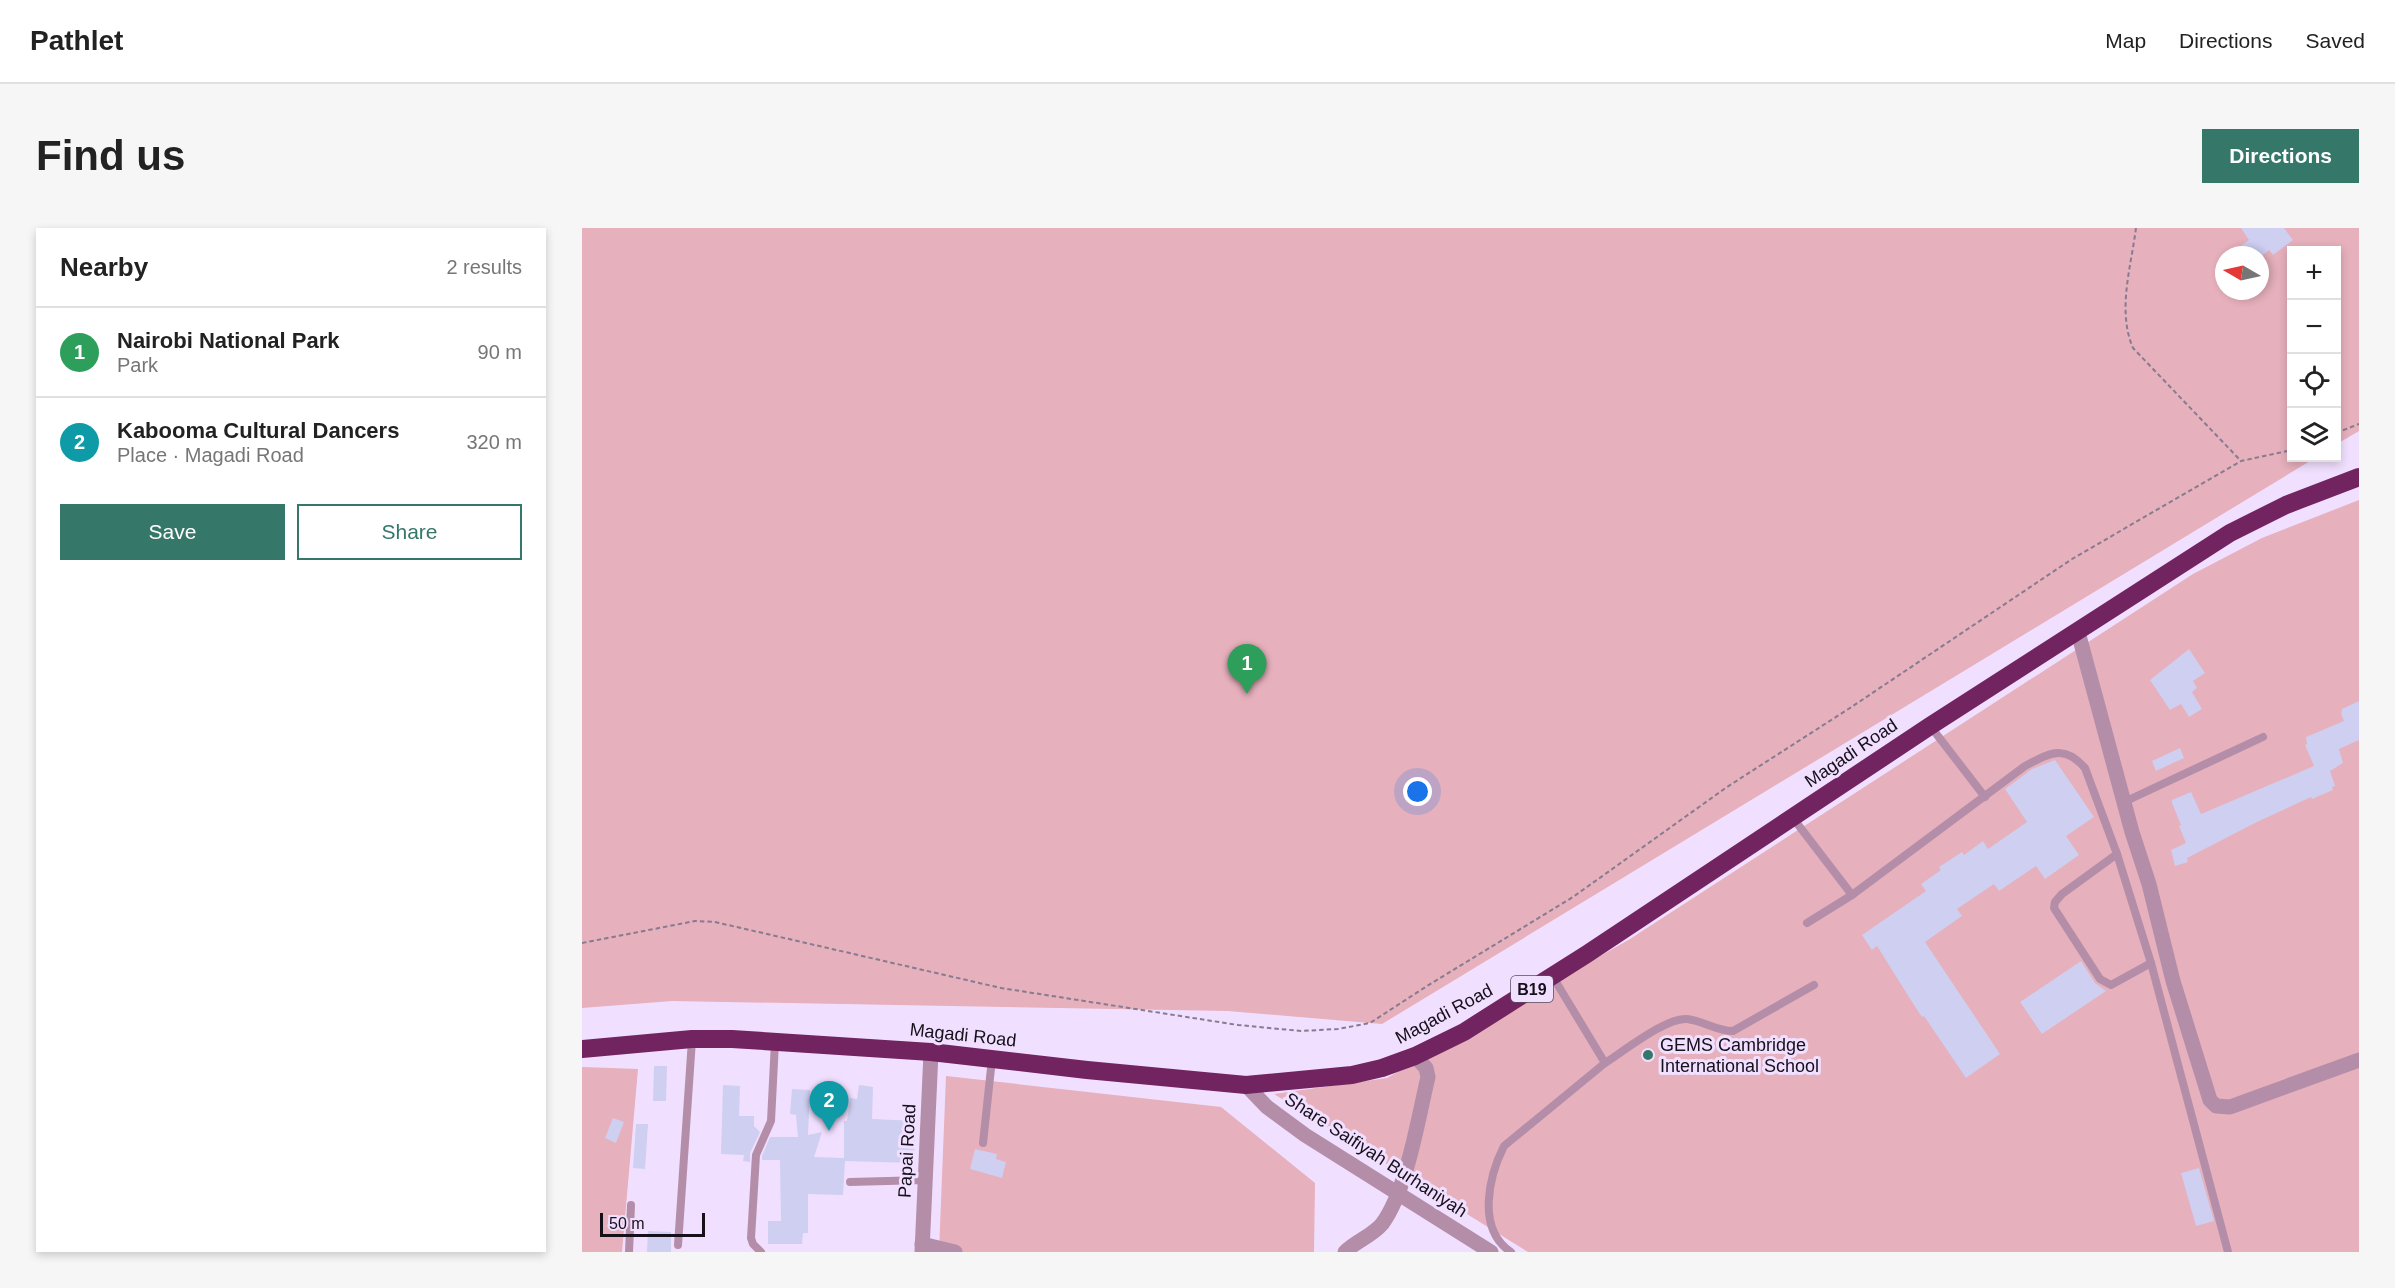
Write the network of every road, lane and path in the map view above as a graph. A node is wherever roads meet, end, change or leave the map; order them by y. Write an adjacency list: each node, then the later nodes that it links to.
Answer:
1 (2136, 228): 5 (path)
2 (2359, 424): 3 (path)
3 (2341, 431)
4 (2287, 451): 5 (path)
5 (2241, 461): 16 (path)
6 (2359, 477): 7 (highway, Magadi Road / B19)
7 (2078, 632): 8 (highway, Magadi Road / B19); 11 (street)
8 (1930, 726): 10 (lane); 12 (highway, Magadi Road / B19)
9 (2263, 737): 11 (lane)
10 (1984, 797): 13 (lane); 14 (lane)
11 (2124, 802): 26 (street)
12 (1793, 817): 14 (lane); 18 (highway, Magadi Road / B19)
13 (2116, 854): 17 (lane); 17 (lane)
14 (1852, 895): 15 (lane)
15 (1807, 923)
16 (582, 943)
17 (2151, 963): 42 (lane)
18 (1552, 976): 24 (highway, Magadi Road / B19); 27 (lane)
19 (1814, 985): 27 (lane)
20 (692, 1039): 21 (highway, Magadi Road / B19); 22 (highway, Magadi Road / B19); 34 (lane)
21 (775, 1042): 23 (highway, Magadi Road / B19); 37 (lane)
22 (582, 1049)
23 (931, 1052): 25 (highway, Magadi Road / B19); 30 (street, Papai Road)
24 (1415, 1056): 28 (highway, Magadi Road / B19); 32 (street)
25 (993, 1059): 28 (highway, Magadi Road / B19); 29 (lane)
26 (2359, 1060)
27 (1605, 1063): 41 (lane)
28 (1246, 1084): 32 (street, Share Saifiyah Burhaniyah)
29 (983, 1143)
30 (925, 1180): 31 (lane); 35 (street, Papai Road)
31 (850, 1182)
32 (1399, 1193): 39 (street); 40 (street, Share Saifiyah Burhaniyah)
33 (631, 1205): 36 (lane)
34 (678, 1245)
35 (922, 1248): 38 (street)
36 (629, 1252)
37 (761, 1252)
38 (955, 1252)
39 (1345, 1252)
40 (1491, 1252)
41 (1511, 1252)
42 (2228, 1252)

